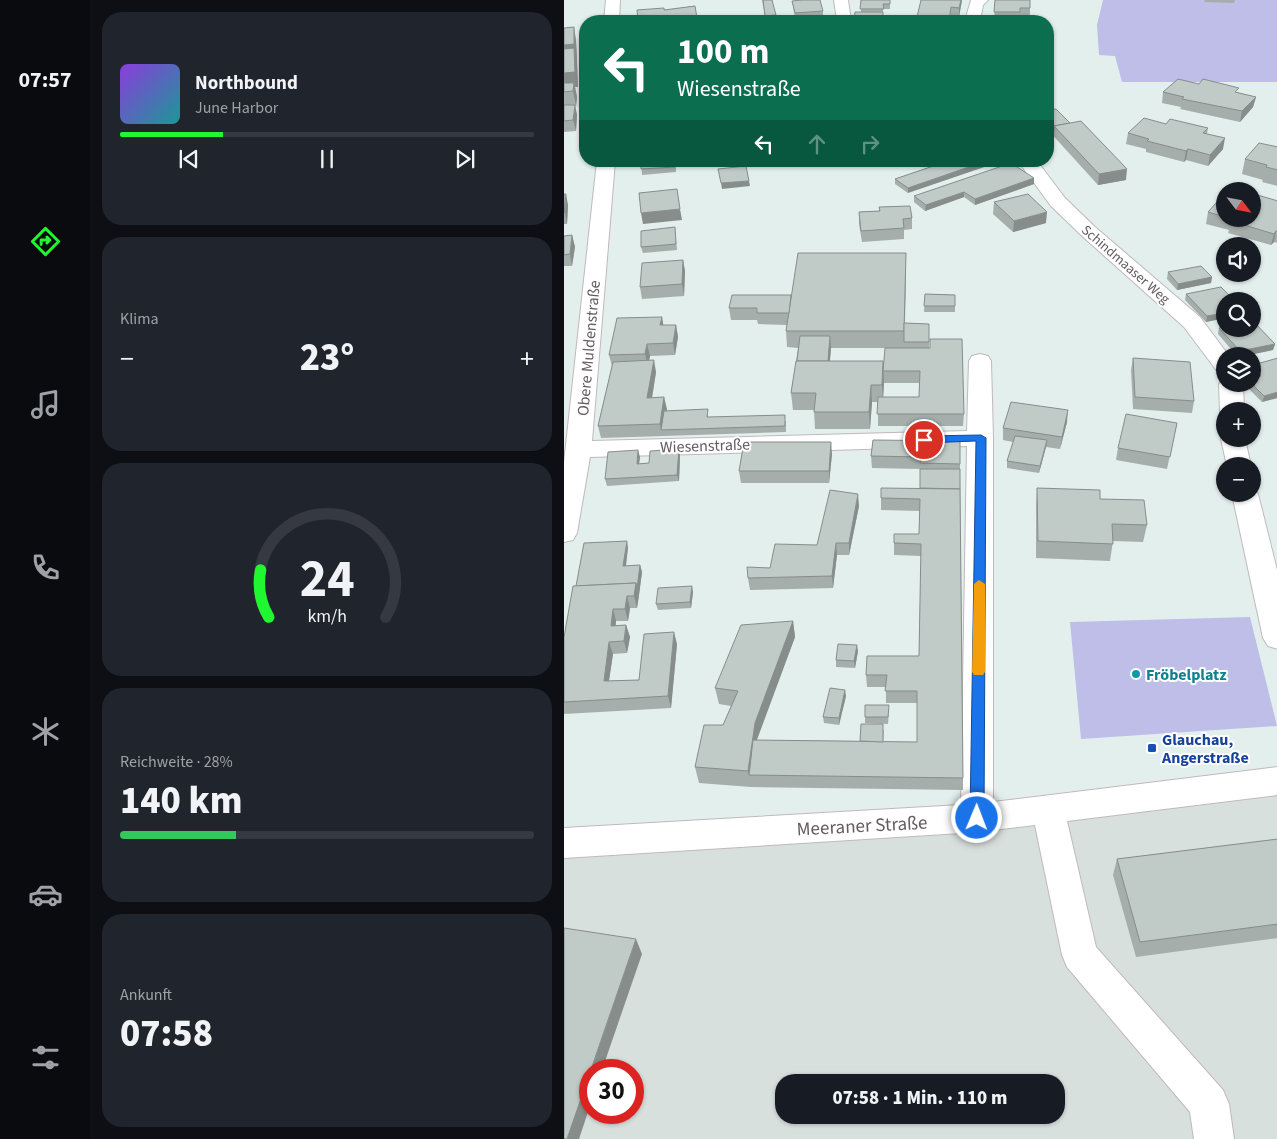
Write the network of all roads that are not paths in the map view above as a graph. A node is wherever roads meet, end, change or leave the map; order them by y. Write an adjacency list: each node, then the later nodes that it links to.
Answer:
1 (613, 0): 4 (street)
2 (841, 0): 5 (street)
3 (980, 0): 6 (street)
4 (612, 15)
5 (843, 15)
6 (974, 15)
7 (605, 167): 12 (street, Obere Muldenstraße)
8 (1032, 167): 9 (street, Schindmaaser Weg)
9 (1216, 354)
10 (980, 361): 11 (street)
11 (981, 438): 12 (street, Wiesenstraße); 18 (street)
12 (579, 449): 14 (street, Obere Muldenstraße)
13 (1247, 502): 15 (street)
14 (564, 533)
15 (1277, 638)
16 (1277, 781): 17 (street, Meeraner Straße)
17 (1048, 810): 18 (street, Meeraner Straße); 20 (street)
18 (977, 818): 19 (street, Meeraner Straße)
19 (564, 843)
20 (1214, 1139)

